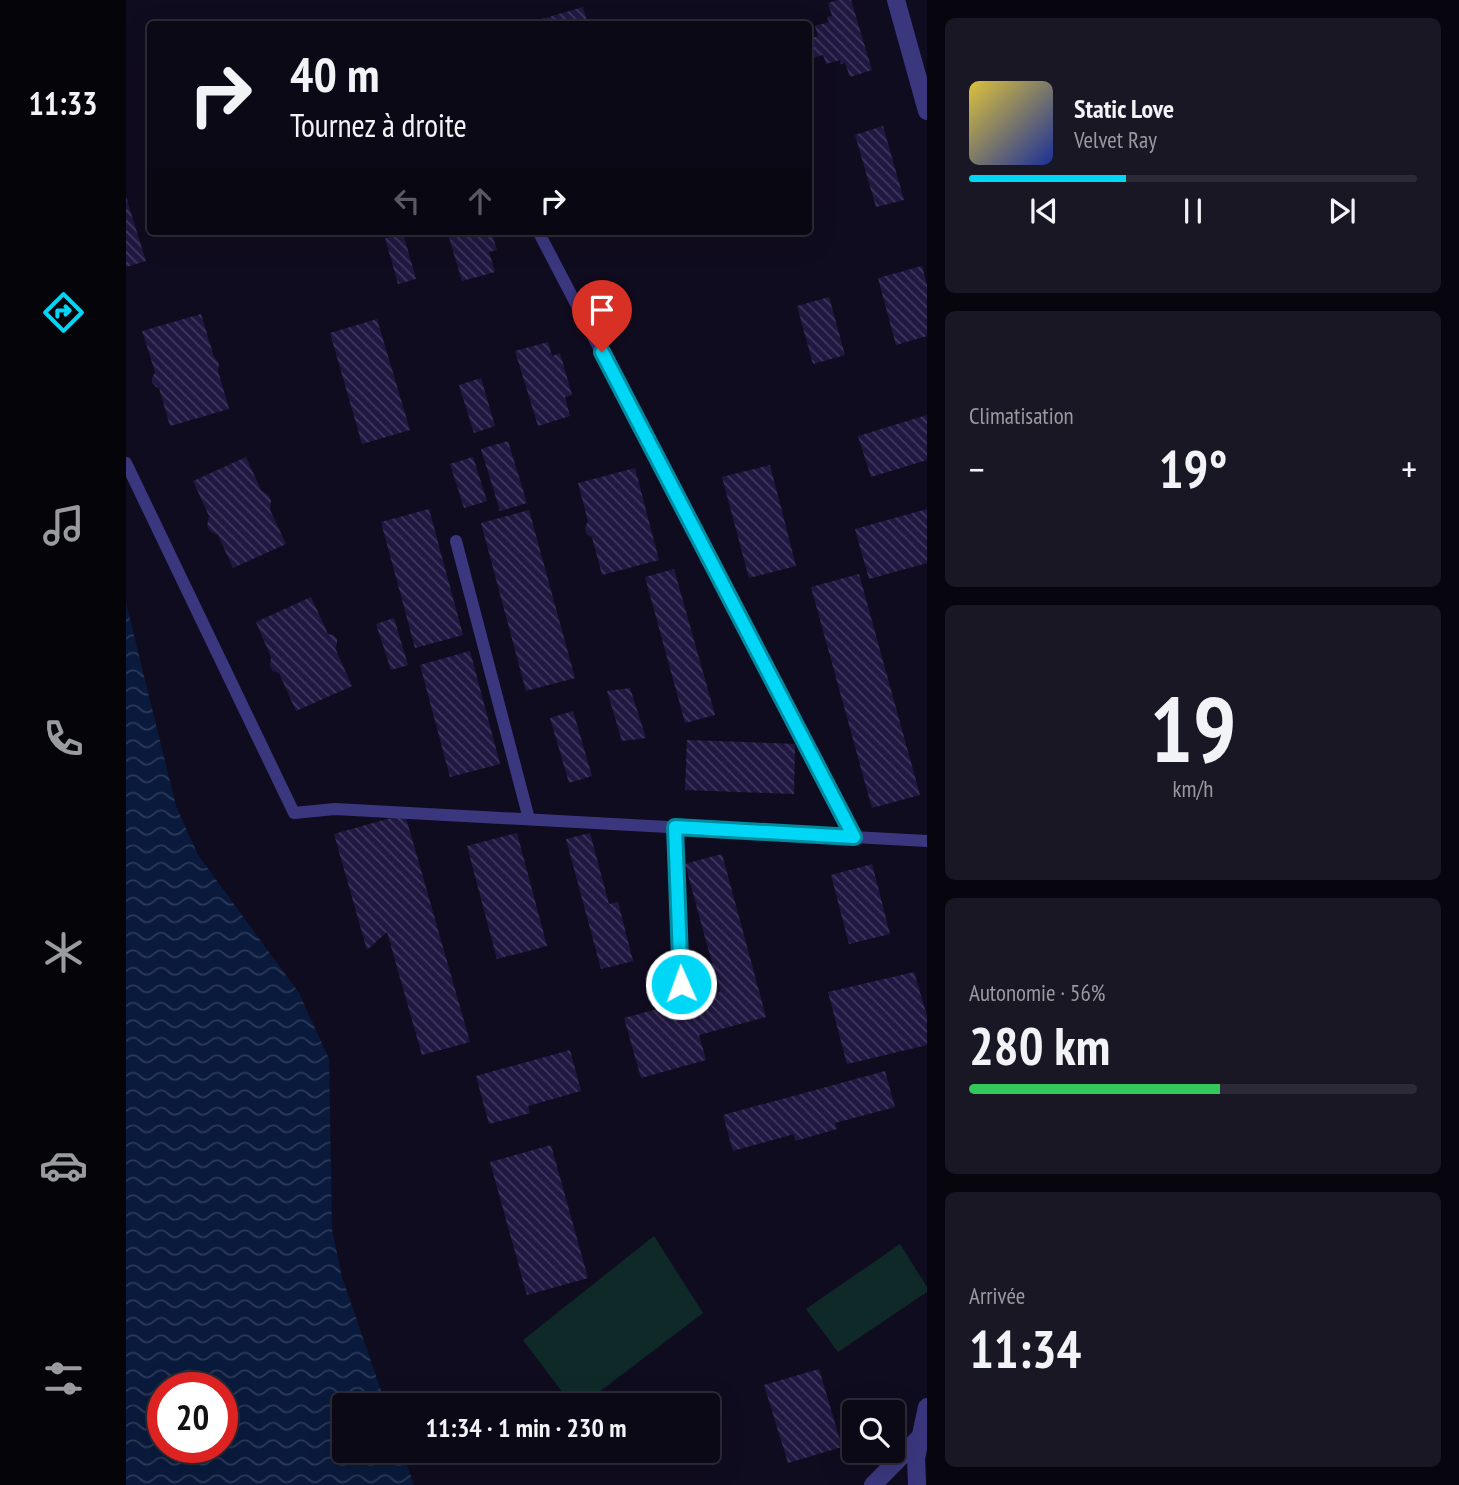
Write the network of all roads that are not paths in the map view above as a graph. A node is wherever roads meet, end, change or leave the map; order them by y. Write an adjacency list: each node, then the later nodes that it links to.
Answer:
1 (896, 0): 2 (street)
2 (924, 86): 3 (street)
3 (927, 111)
4 (540, 235): 9 (lane)
5 (126, 463): 7 (lane)
6 (456, 541): 7 (lane)
7 (529, 819): 8 (lane)
8 (675, 827): 9 (lane); 11 (lane)
9 (854, 837): 10 (lane)
10 (927, 841)
11 (681, 984)
12 (927, 1407): 13 (street)
13 (921, 1436): 14 (street); 15 (street)
14 (873, 1485)
15 (917, 1485)

